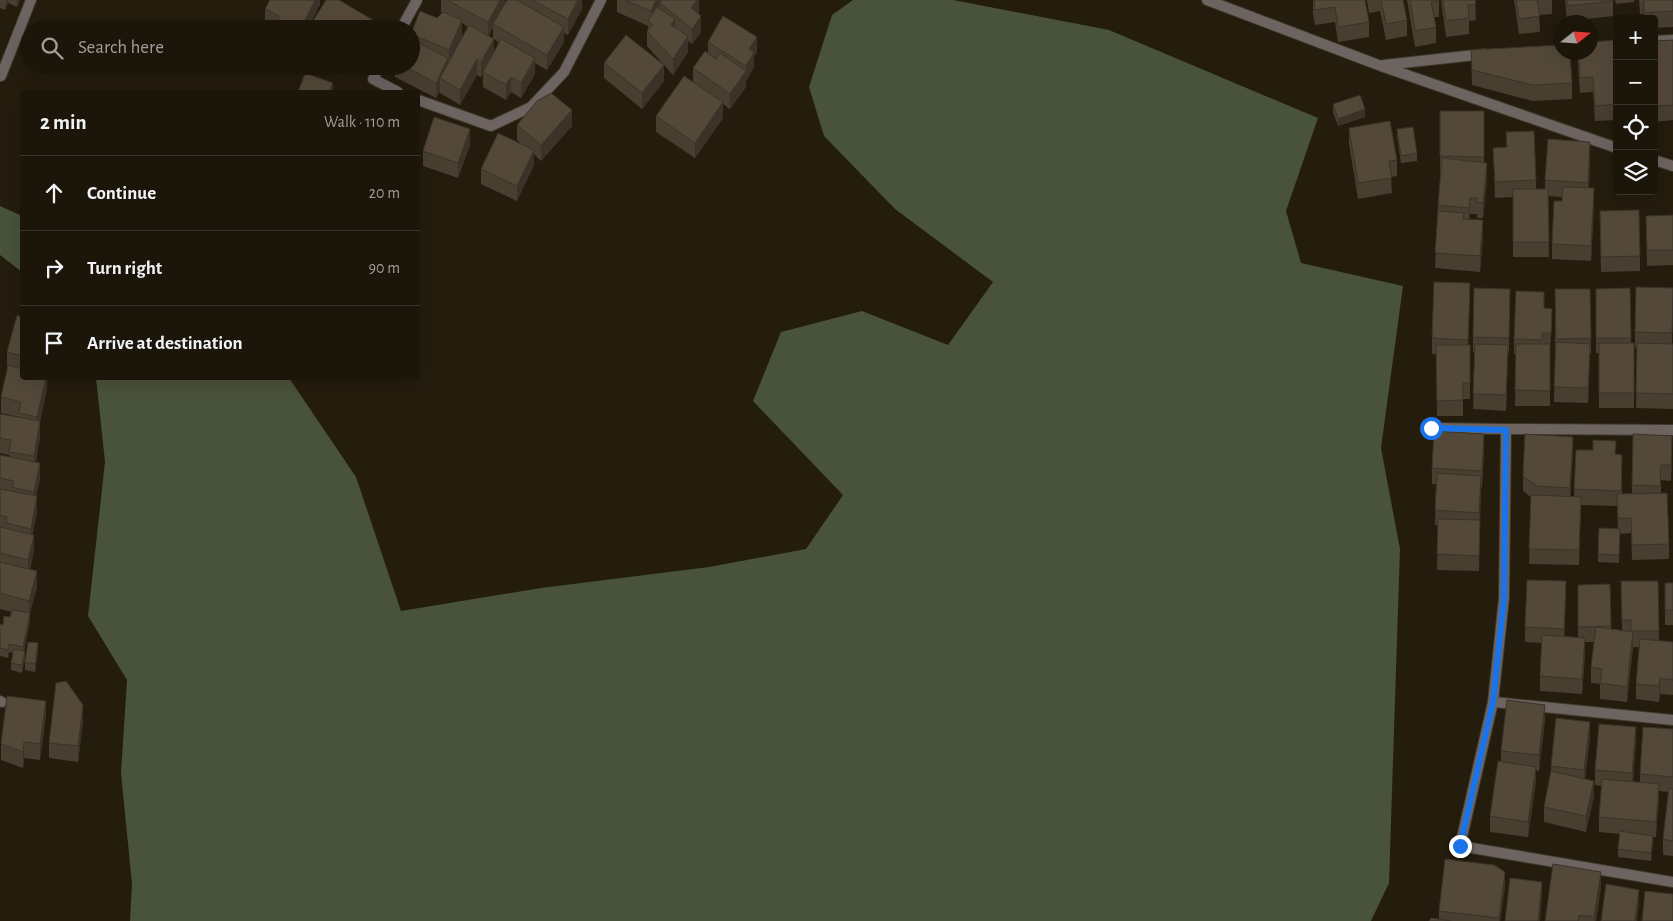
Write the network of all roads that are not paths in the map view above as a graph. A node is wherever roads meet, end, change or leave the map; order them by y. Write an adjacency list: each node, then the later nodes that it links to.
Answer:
1 (31, 0): 5 (street)
2 (417, 0): 6 (street)
3 (601, 0): 15 (street)
4 (1206, 0): 11 (street)
5 (23, 20)
6 (406, 20)
7 (20, 28): 13 (street)
8 (1673, 40): 9 (street)
9 (1658, 41)
10 (1494, 52): 11 (street)
11 (1381, 66): 16 (street)
12 (375, 75): 14 (street)
13 (1, 76)
14 (394, 90)
15 (420, 101)
16 (1613, 147)
17 (1658, 161): 18 (street)
18 (1673, 166)
19 (1431, 428): 20 (street)
20 (1506, 430): 21 (street); 22 (street)
21 (1673, 430)
22 (1493, 702): 23 (street); 24 (street)
23 (1673, 720)
24 (1673, 882)

